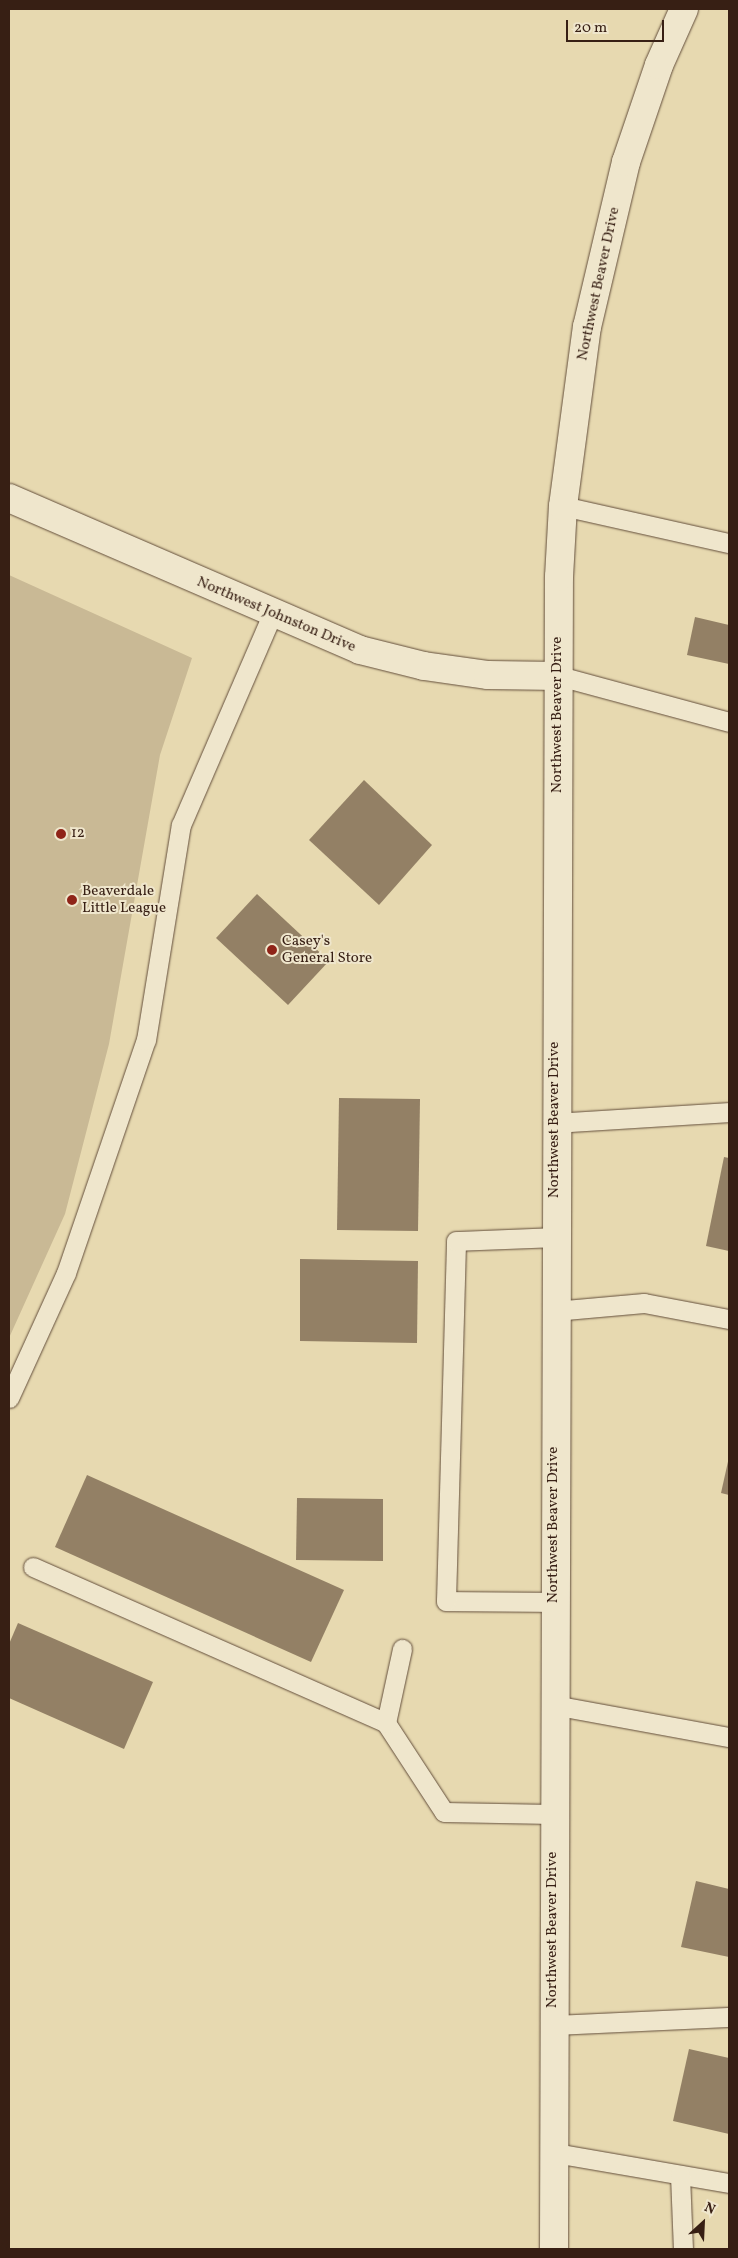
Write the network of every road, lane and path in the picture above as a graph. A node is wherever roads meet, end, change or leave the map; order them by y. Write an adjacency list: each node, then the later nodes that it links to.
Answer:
1 (684, 9): 3 (main road, Northwest Beaver Drive)
2 (9, 498): 5 (main road, Northwest Johnston Drive)
3 (563, 506): 4 (lane); 6 (main road, Northwest Beaver Drive)
4 (729, 544)
5 (272, 616): 6 (main road, Northwest Johnston Drive); 13 (lane)
6 (559, 676): 7 (lane); 9 (main road, Northwest Beaver Drive)
7 (729, 722)
8 (729, 1112): 9 (lane)
9 (555, 1123): 10 (main road, Northwest Beaver Drive)
10 (554, 1237): 11 (main road, Northwest Beaver Drive); 15 (lane)
11 (554, 1311): 12 (lane); 15 (main road, Northwest Beaver Drive)
12 (729, 1319)
13 (9, 1398)
14 (33, 1567): 18 (lane)
15 (554, 1602): 17 (main road, Northwest Beaver Drive)
16 (402, 1649): 18 (lane)
17 (554, 1705): 19 (lane); 20 (main road, Northwest Beaver Drive)
18 (386, 1723): 20 (lane)
19 (729, 1737)
20 (553, 1814): 22 (main road, Northwest Beaver Drive)
21 (729, 2018): 22 (lane)
22 (553, 2025): 23 (main road, Northwest Beaver Drive)
23 (555, 2153): 24 (lane); 26 (main road, Northwest Beaver Drive)
24 (680, 2175): 25 (lane); 27 (lane)
25 (729, 2183)
26 (554, 2249)
27 (683, 2249)

